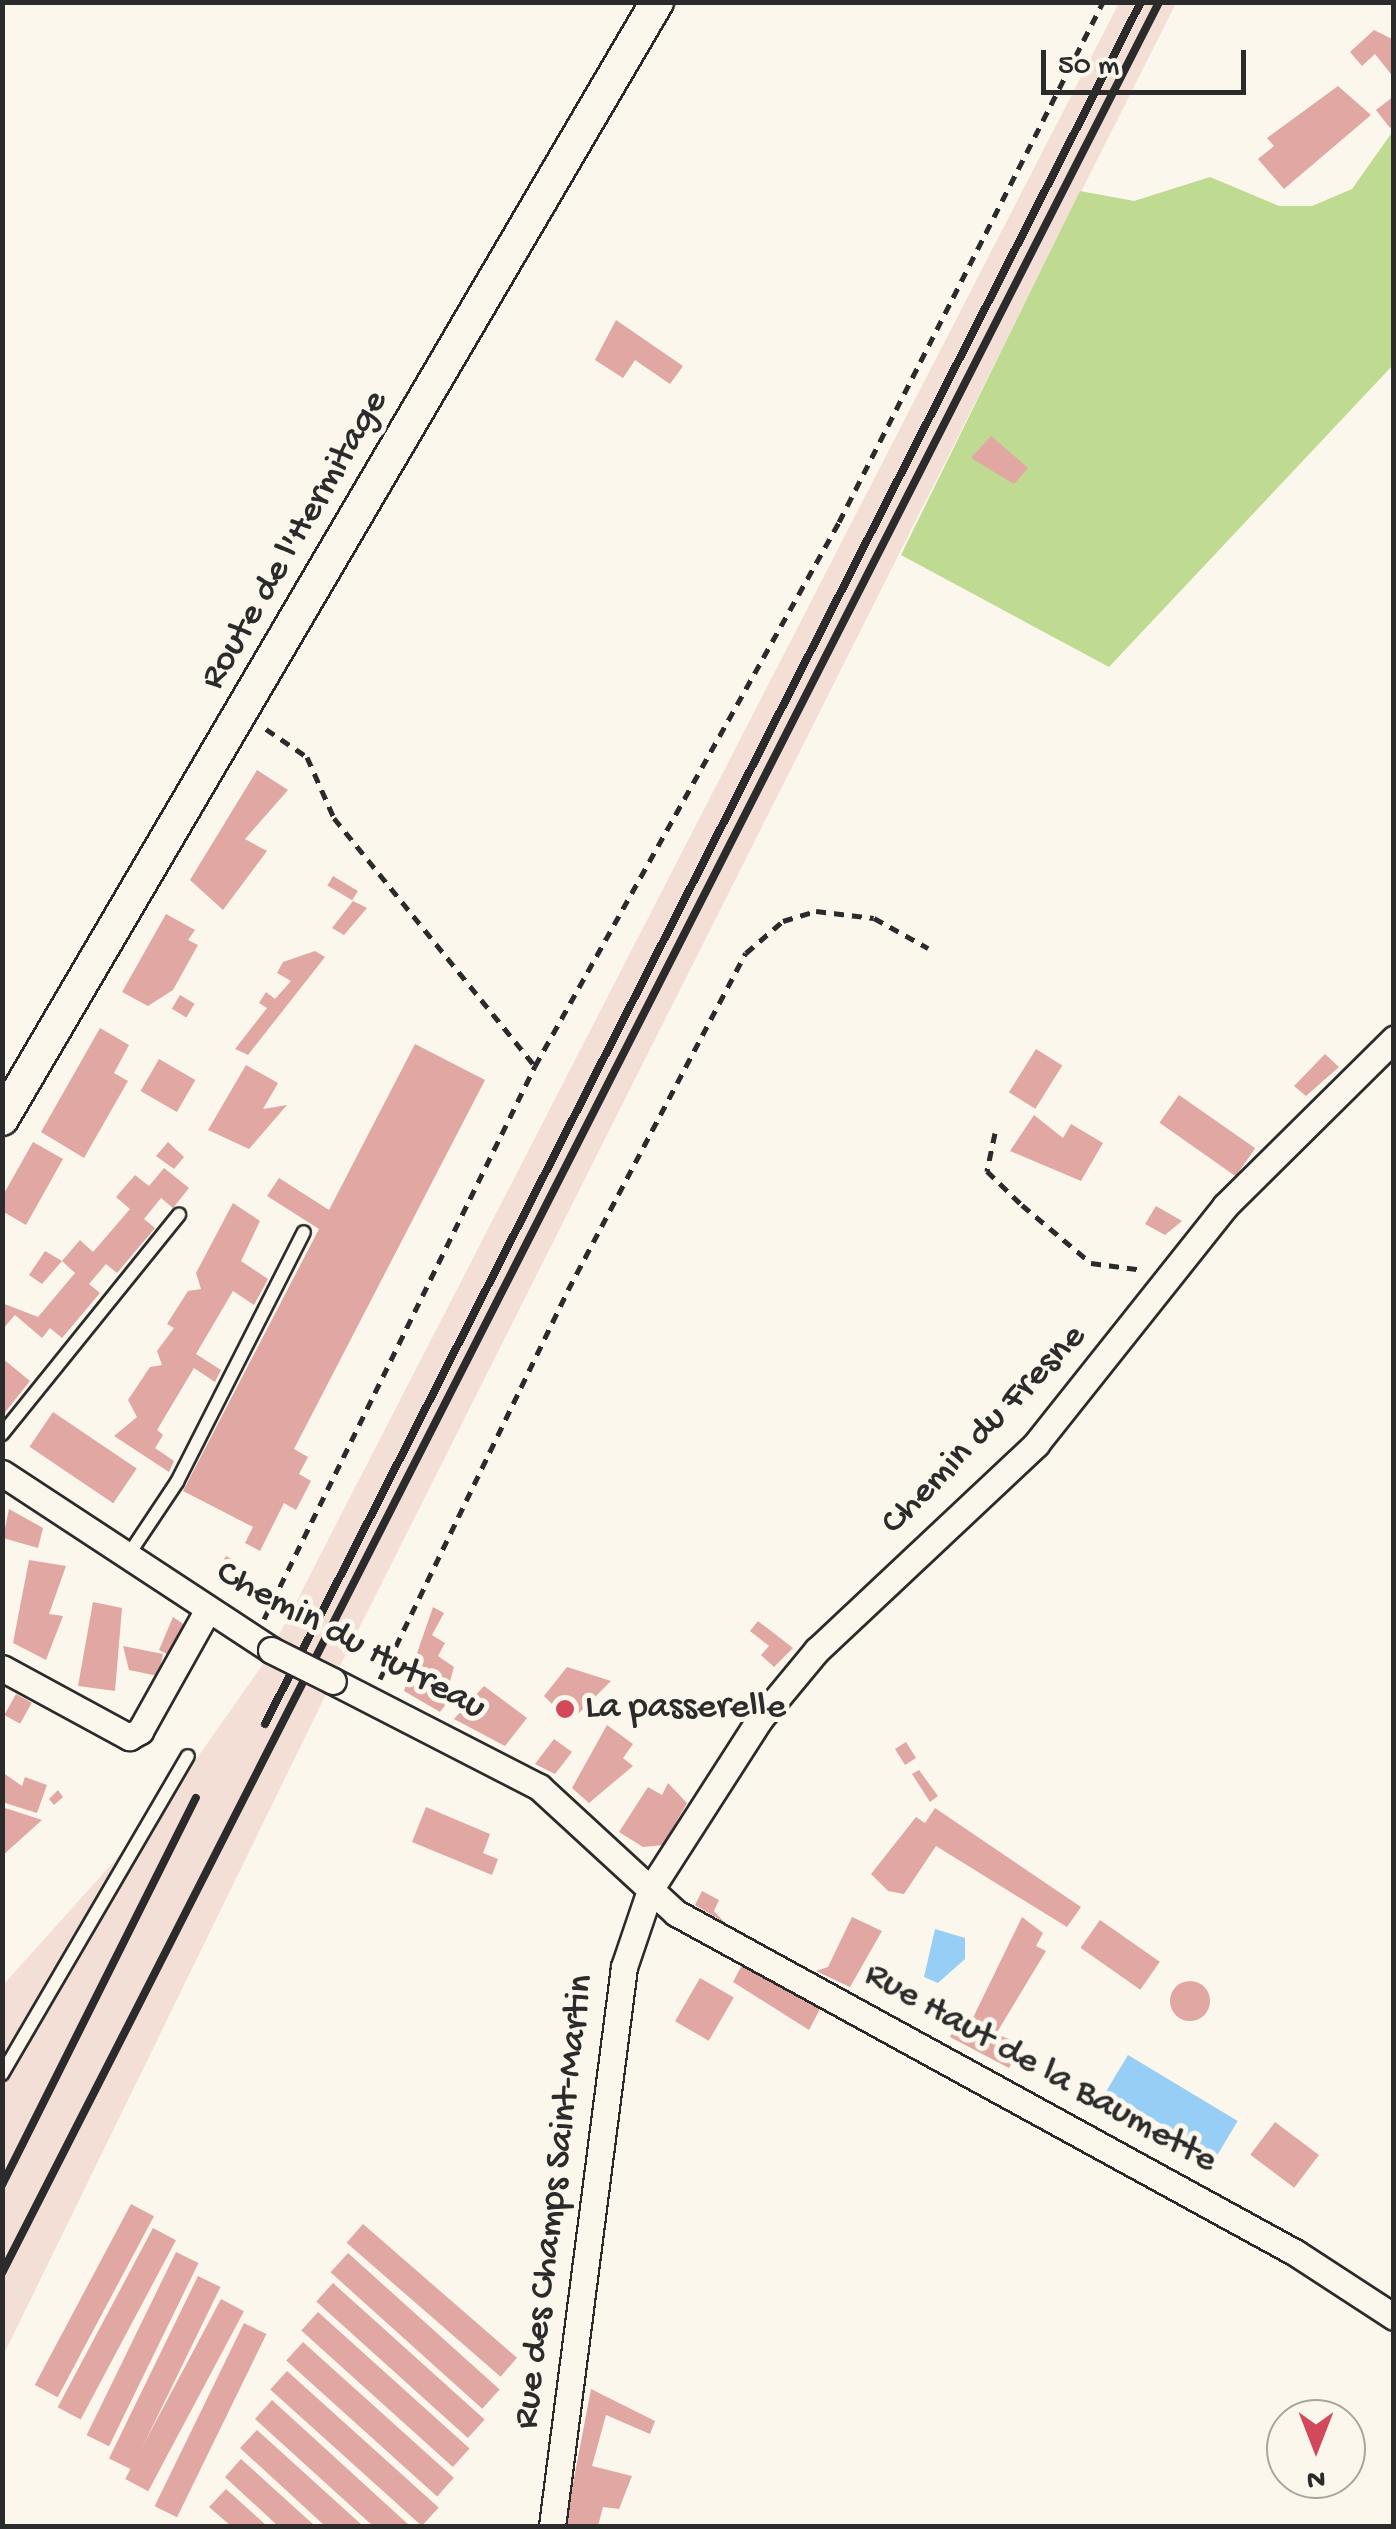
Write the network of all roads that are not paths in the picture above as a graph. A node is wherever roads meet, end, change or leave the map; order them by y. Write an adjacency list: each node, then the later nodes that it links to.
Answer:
1 (657, 2): 3 (street, Route de l'Hermitage)
2 (1394, 1039): 12 (street, Chemin du Fresne)
3 (2, 1119)
4 (179, 1215): 6 (lane)
5 (304, 1232): 8 (lane)
6 (2, 1434)
7 (2, 1473): 8 (street, Chemin du Hutreau)
8 (127, 1557): 9 (street, Chemin du Hutreau)
9 (207, 1611): 10 (street); 12 (street, Chemin du Hutreau, bridge)
10 (2, 1668)
11 (188, 1756): 13 (lane)
12 (650, 1890): 14 (street, Rue Haut de la Baumette); 15 (street, Rue des Champs Saint-Martin)
13 (2, 2074)
14 (1394, 2317)
15 (552, 2526)

